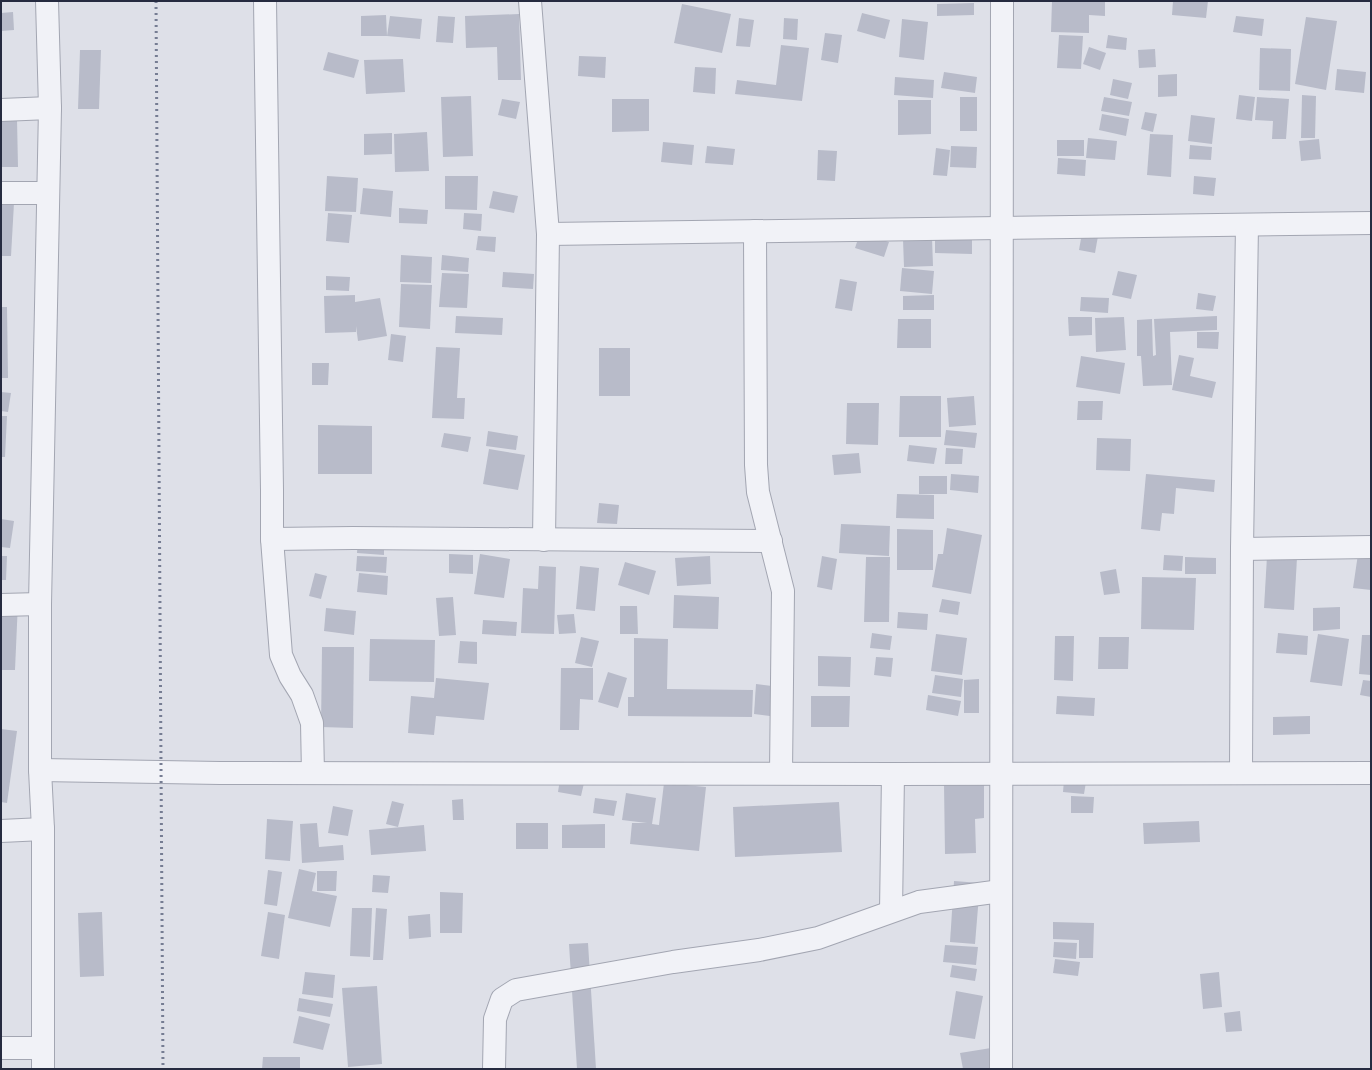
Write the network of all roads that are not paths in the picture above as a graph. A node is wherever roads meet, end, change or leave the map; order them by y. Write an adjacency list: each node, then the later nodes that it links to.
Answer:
1 (47, 1): 5 (street)
2 (265, 1): 14 (street)
3 (530, 1): 13 (street)
4 (1002, 1): 11 (street)
5 (50, 108): 6 (street); 8 (street)
6 (1, 110)
7 (1, 193): 8 (street)
8 (48, 193): 19 (street)
9 (1371, 223): 10 (street)
10 (1247, 225): 11 (street); 18 (street)
11 (1002, 228): 12 (street); 25 (street)
12 (755, 231): 13 (street); 16 (street)
13 (548, 234): 15 (street)
14 (272, 539): 15 (street); 23 (street)
15 (544, 540): 16 (street)
16 (771, 541): 24 (street)
17 (1371, 547): 18 (street)
18 (1242, 549): 26 (street)
19 (40, 604): 20 (street); 21 (street)
20 (1, 605)
21 (40, 770): 23 (street); 28 (street)
22 (1371, 772): 26 (street)
23 (313, 773): 24 (street)
24 (780, 773): 27 (street)
25 (1002, 773): 26 (street); 27 (street); 30 (street)
26 (1241, 773)
27 (893, 774): 31 (street)
28 (43, 829): 29 (street); 33 (street)
29 (1, 831)
30 (1001, 891): 31 (street); 35 (street)
31 (891, 911): 34 (street)
32 (1, 1048): 33 (street)
33 (42, 1058)
34 (494, 1069)
35 (1001, 1069)

